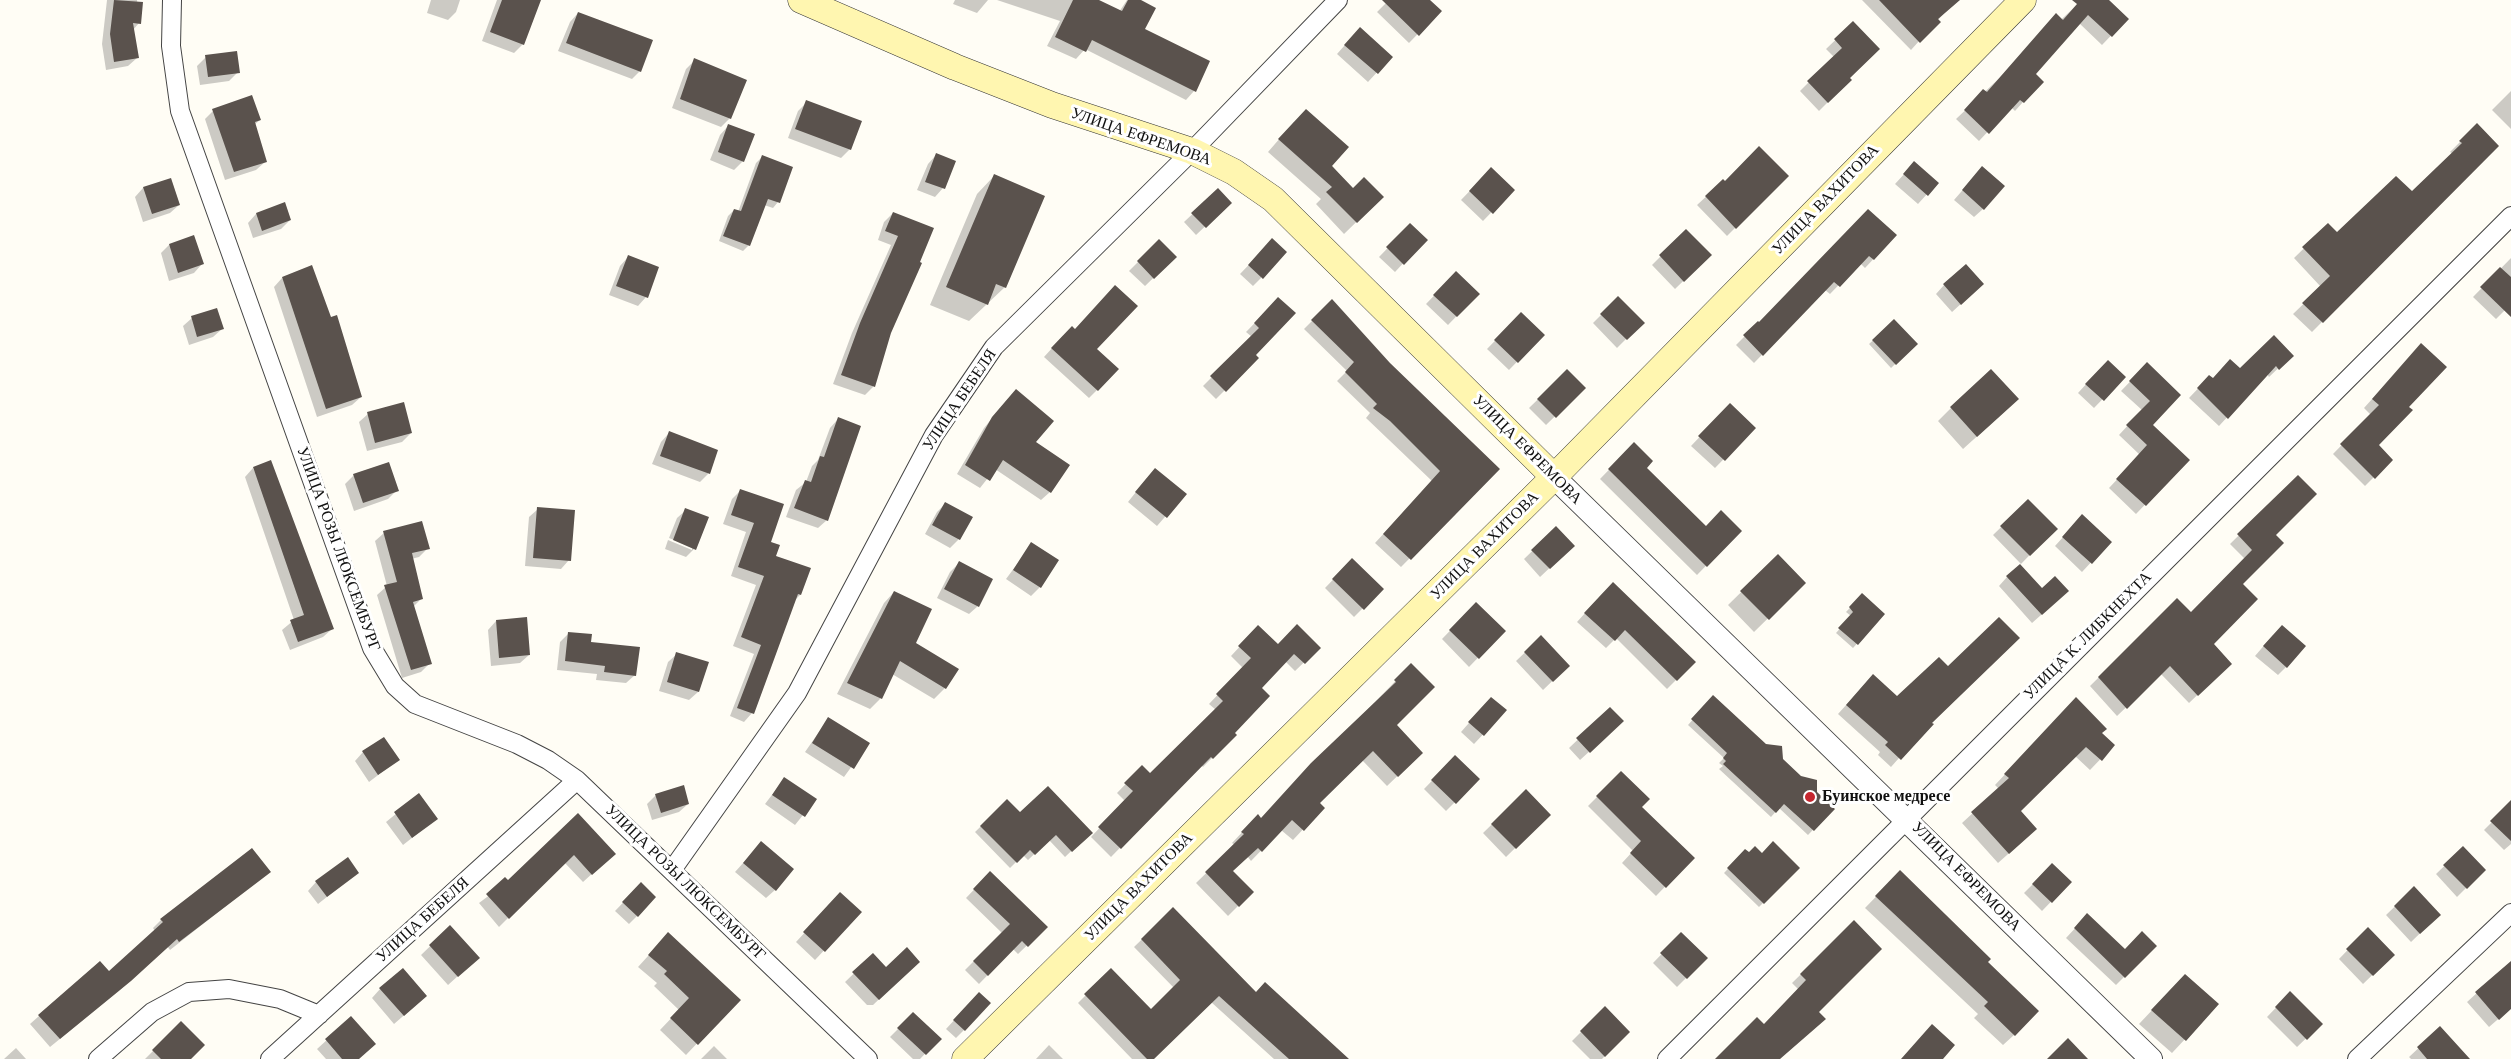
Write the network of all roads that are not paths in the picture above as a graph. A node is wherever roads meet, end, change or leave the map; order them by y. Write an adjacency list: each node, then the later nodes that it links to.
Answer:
1 (172, 0): 8 (street, УЛИЦА РОЗЫ ЛЮКСЕМБУРГ)
2 (801, 0): 5 (main road, УЛИЦА ЕФРЕМОВА)
3 (1338, 0): 5 (street, УЛИЦА БЕБЕЛЯ)
4 (2023, 0): 7 (main road, УЛИЦА ВАХИТОВА)
5 (1192, 151): 7 (main road, УЛИЦА ЕФРЕМОВА); 10 (street, УЛИЦА БЕБЕЛЯ)
6 (2511, 216): 9 (street, УЛИЦА К. ЛИБКНЕХТА)
7 (1554, 477): 9 (street, УЛИЦА ЕФРЕМОВА); 16 (main road, УЛИЦА ВАХИТОВА)
8 (577, 780): 10 (street, УЛИЦА РОЗЫ ЛЮКСЕМБУРГ); 12 (street, УЛИЦА БЕБЕЛЯ)
9 (1905, 818): 17 (street, УЛИЦА К. ЛИБКНЕХТА); 18 (street, УЛИЦА ЕФРЕМОВА)
10 (672, 870): 15 (street, УЛИЦА РОЗЫ ЛЮКСЕМБУРГ)
11 (2511, 913): 19 (street)
12 (319, 1015): 13 (street); 14 (street, УЛИЦА БЕБЕЛЯ)
13 (98, 1059)
14 (270, 1059)
15 (868, 1059)
16 (965, 1059)
17 (1666, 1059)
18 (2151, 1059)
19 (2357, 1059)

